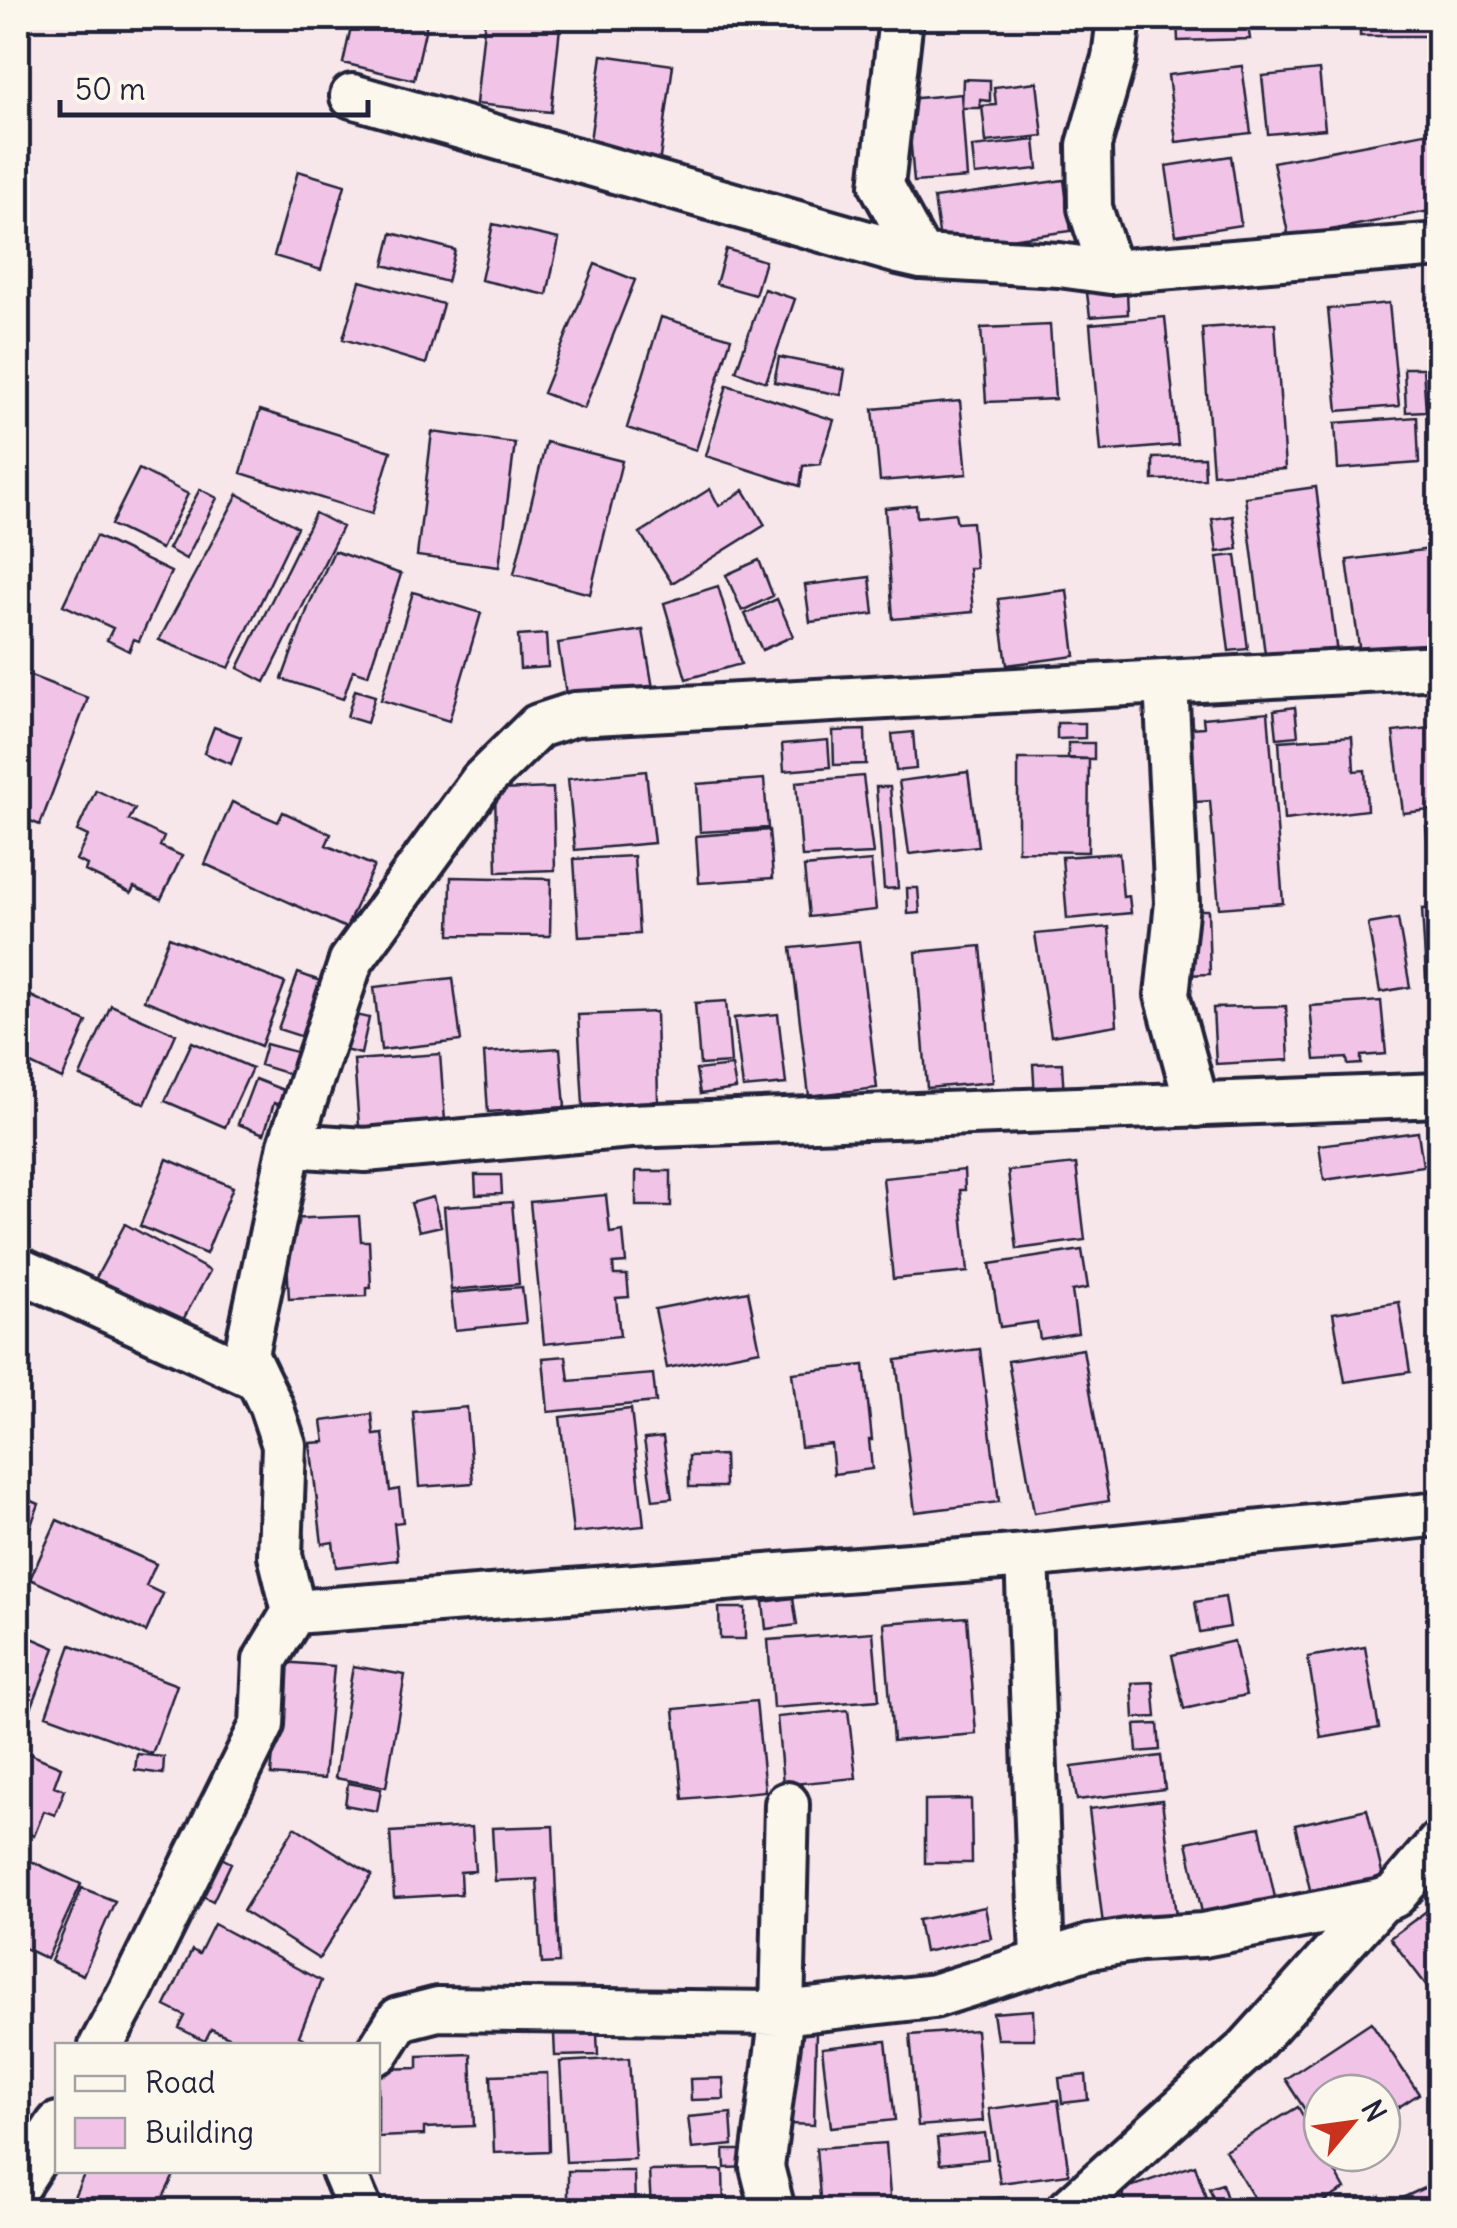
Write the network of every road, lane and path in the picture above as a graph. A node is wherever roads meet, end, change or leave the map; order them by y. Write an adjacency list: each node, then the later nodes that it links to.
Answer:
1 (900, 18): 5 (street)
2 (1119, 18): 6 (street)
3 (352, 96): 5 (street)
4 (1440, 244): 6 (street)
5 (922, 257): 6 (street)
6 (1111, 272)
7 (1440, 667): 8 (street)
8 (1166, 682): 10 (street); 11 (street)
9 (1440, 1094): 10 (street)
10 (1197, 1105): 11 (street)
11 (290, 1145): 13 (street)
12 (18, 1269): 13 (street)
13 (256, 1378): 16 (street)
14 (1440, 1514): 15 (street)
15 (1027, 1556): 16 (street); 20 (street)
16 (294, 1612): 22 (street)
17 (787, 1804): 21 (street)
18 (1440, 1842): 19 (street)
19 (1381, 1900): 20 (street); 29 (street)
20 (1042, 1960): 21 (street)
21 (782, 2013): 23 (street); 28 (street)
22 (103, 2043)
23 (380, 2049)
24 (42, 2125): 26 (street)
25 (345, 2173): 27 (street)
26 (18, 2186)
27 (360, 2210)
28 (773, 2210)
29 (1070, 2210)

